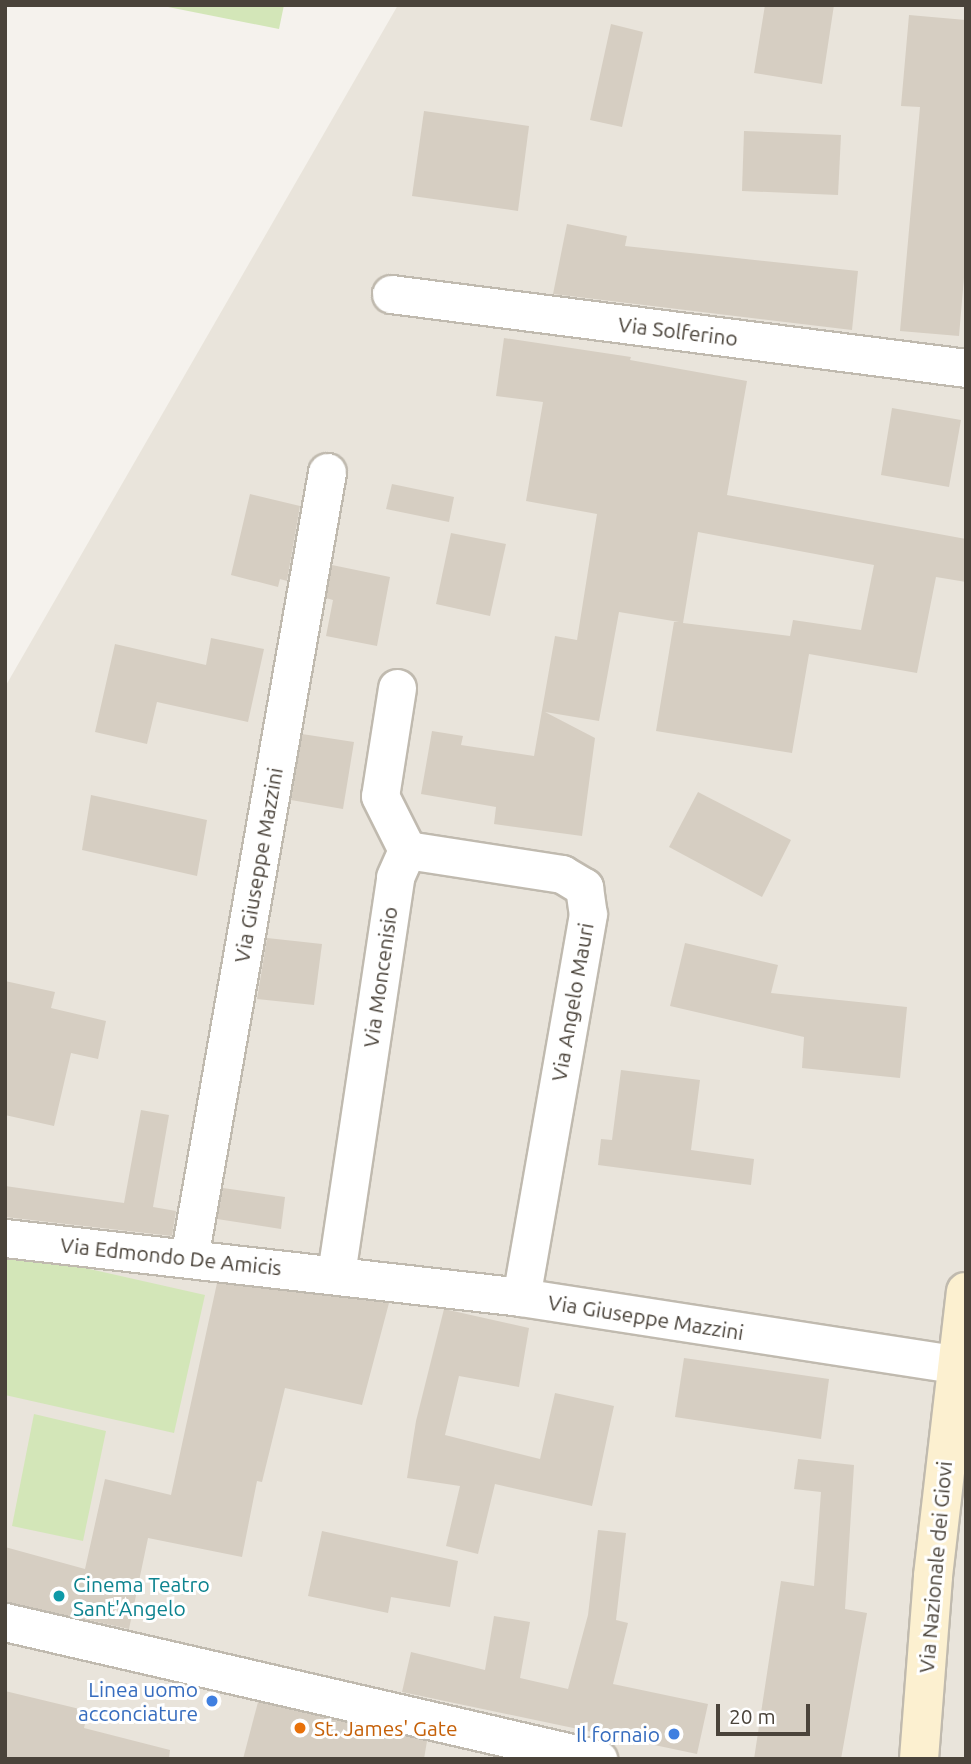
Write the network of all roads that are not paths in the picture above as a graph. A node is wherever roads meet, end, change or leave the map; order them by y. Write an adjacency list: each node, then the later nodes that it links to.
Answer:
1 (391, 294): 2 (street, Via Solferino)
2 (966, 368)
3 (327, 472): 7 (street, Via Giuseppe Mazzini)
4 (397, 688): 5 (street)
5 (407, 850): 8 (street, Via Moncenisio); 10 (street, Via Angelo Mauri)
6 (5, 1238): 7 (street, Via Edmondo De Amicis)
7 (189, 1258): 8 (street, Via Edmondo De Amicis)
8 (336, 1274): 10 (street, Via Giuseppe Mazzini)
9 (966, 1292): 11 (main road, Via Nazionale dei Giovi)
10 (521, 1297): 12 (street, Via Giuseppe Mazzini)
11 (965, 1300): 12 (main road, Via Nazionale dei Giovi)
12 (955, 1364): 15 (main road, Via Nazionale dei Giovi)
13 (5, 1622): 14 (street)
14 (598, 1759)
15 (919, 1759)

